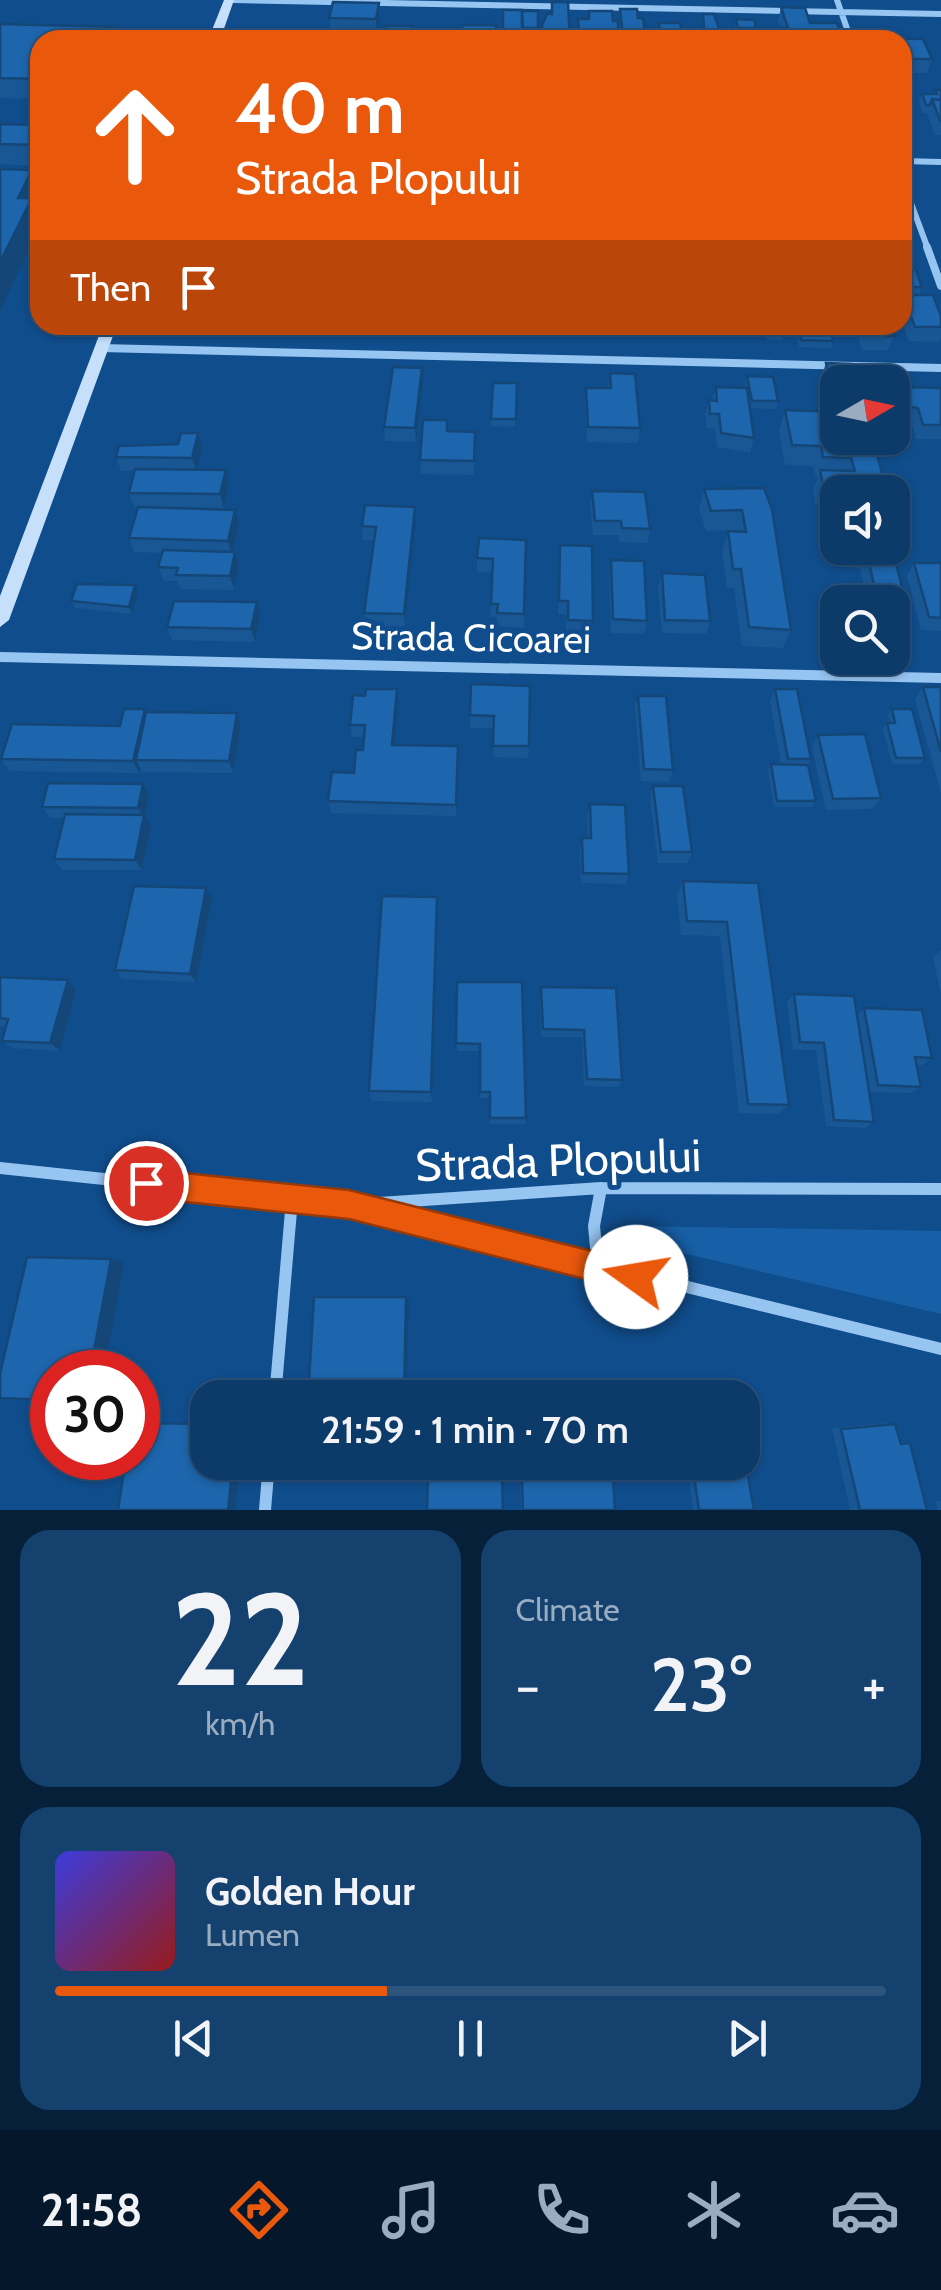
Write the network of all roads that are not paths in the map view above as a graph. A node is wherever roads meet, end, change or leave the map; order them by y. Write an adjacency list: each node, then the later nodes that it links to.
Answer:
1 (231, 0): 3 (street); 5 (main road)
2 (837, 0): 3 (street)
3 (840, 12): 4 (street); 6 (street)
4 (941, 14)
5 (218, 30)
6 (847, 30)
7 (912, 161): 8 (street)
8 (941, 162)
9 (912, 206): 10 (street)
10 (941, 286)
11 (107, 335): 12 (main road)
12 (102, 348): 13 (street); 14 (main road)
13 (941, 368)
14 (0, 620)
15 (0, 657): 16 (street, Strada Cicoarei)
16 (941, 678)
17 (0, 1168): 20 (street, Strada Plopului)
18 (601, 1188): 19 (street, Strada Plopului); 21 (street, Strada Plopului); 22 (street)
19 (941, 1189)
20 (292, 1199): 21 (street, Strada Plopului); 24 (street)
21 (349, 1205): 22 (street)
22 (598, 1268): 23 (street)
23 (941, 1349)
24 (277, 1380)
25 (268, 1480): 26 (street)
26 (265, 1510)

